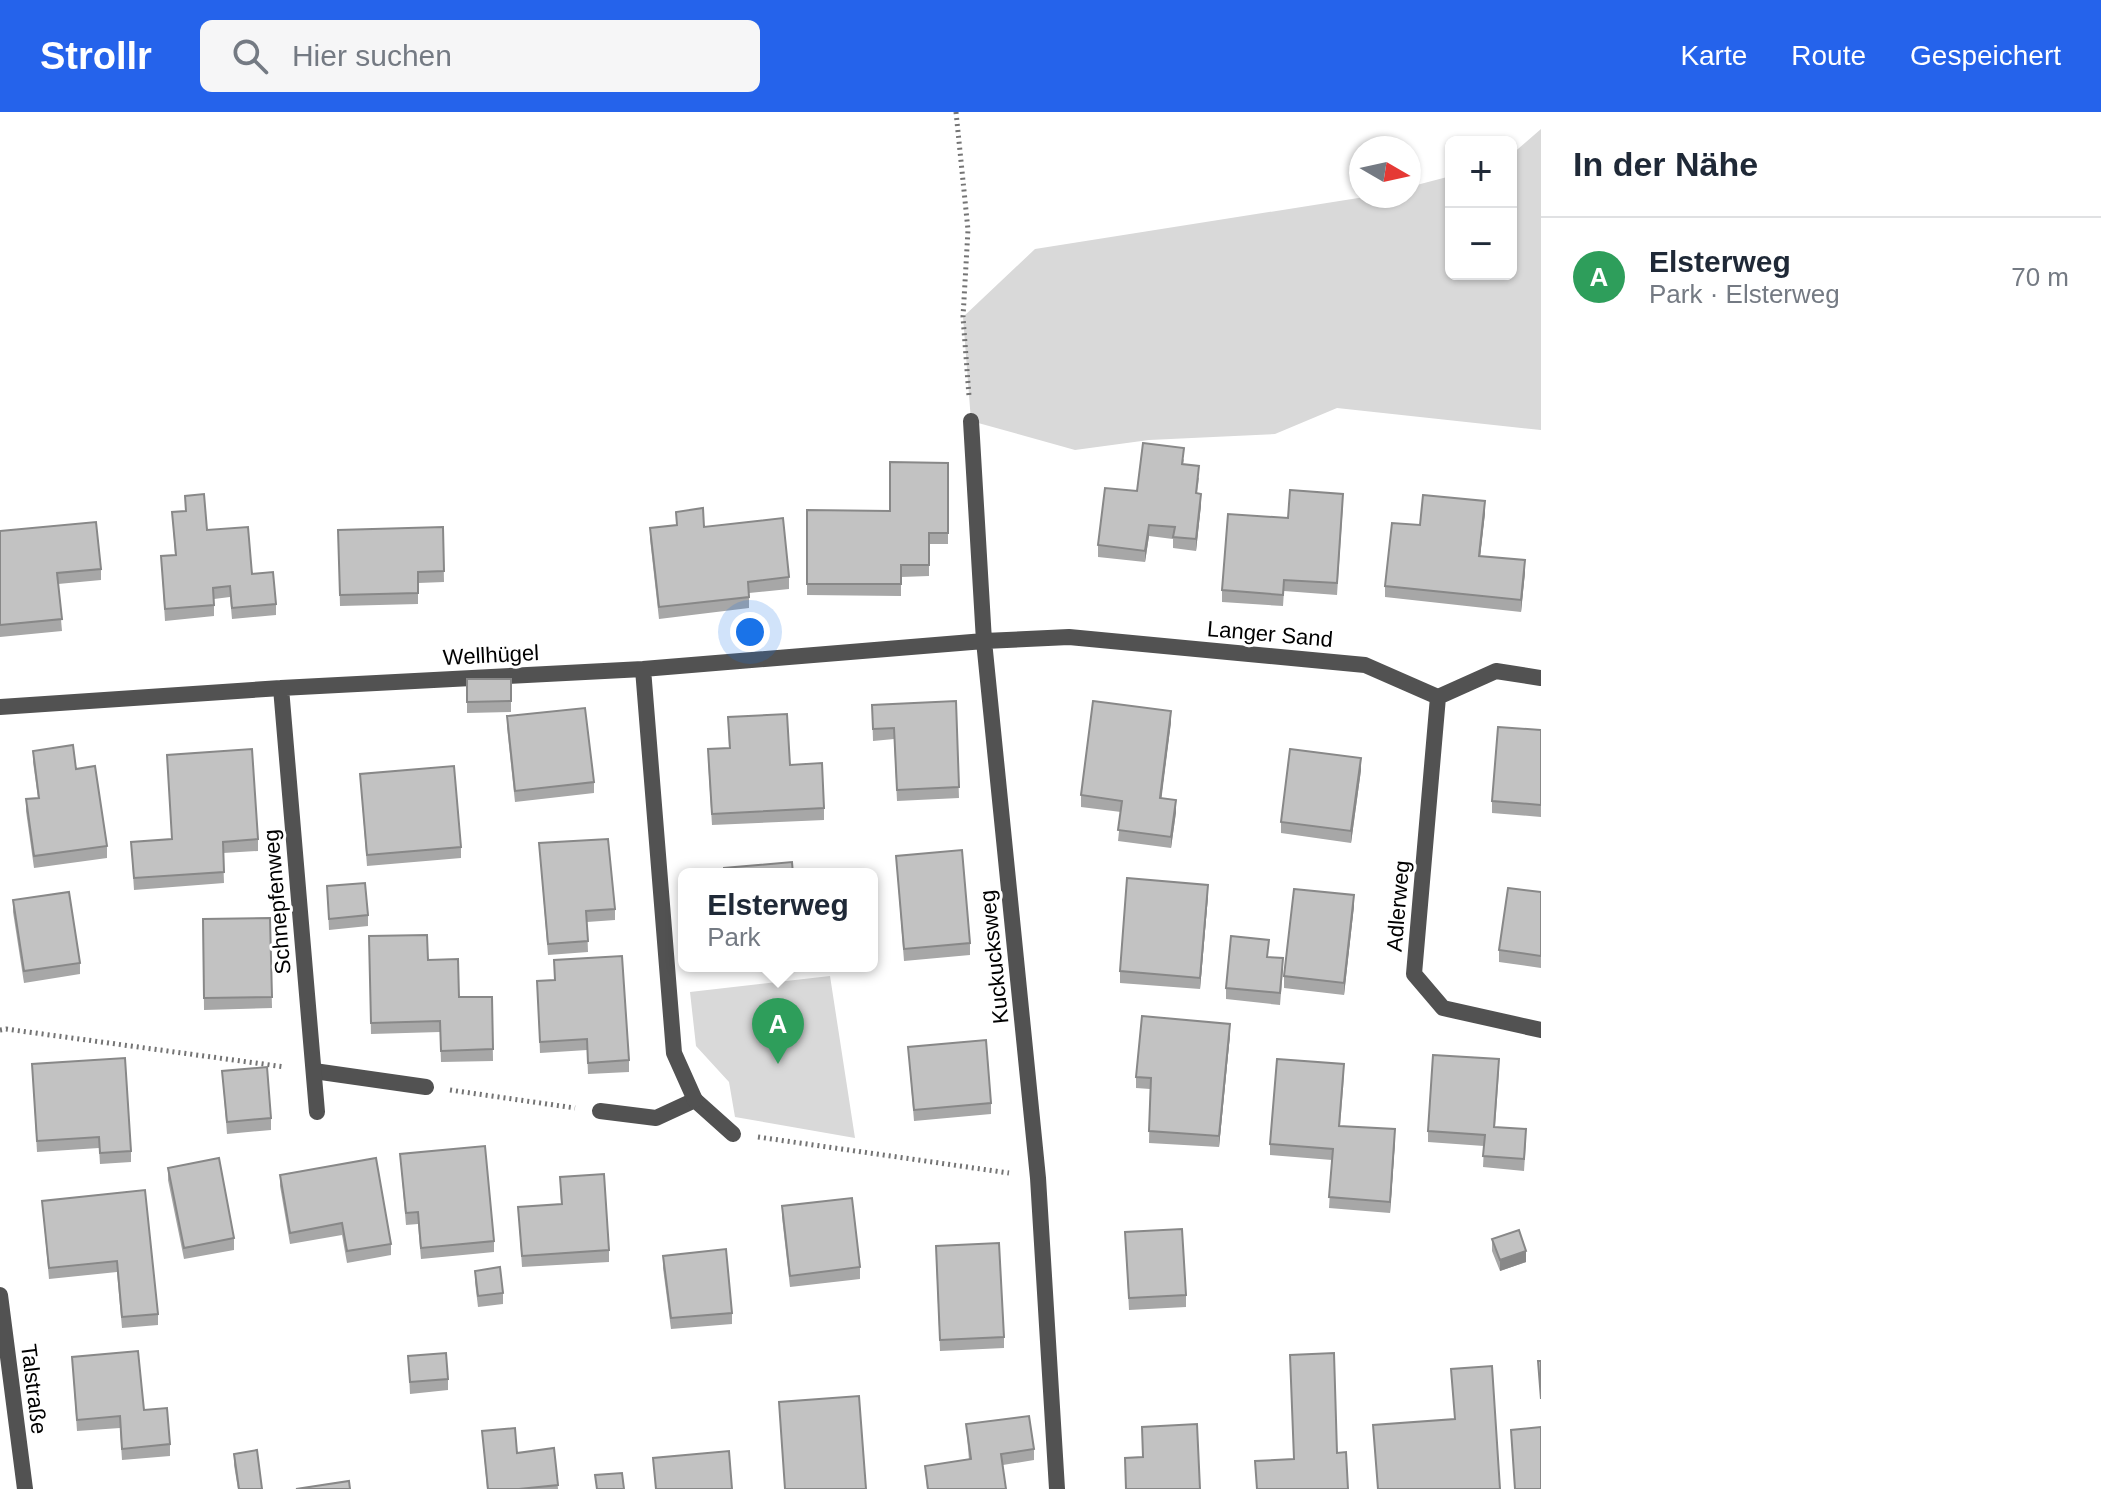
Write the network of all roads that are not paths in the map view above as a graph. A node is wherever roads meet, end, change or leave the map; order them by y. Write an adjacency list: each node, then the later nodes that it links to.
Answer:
1 (971, 421): 2 (street, Kuckucksweg)
2 (984, 641): 3 (street, Wellhügel); 6 (street, Langer Sand); 17 (street, Kuckucksweg)
3 (643, 669): 5 (street, Wellhügel); 11 (street)
4 (1541, 678): 6 (street)
5 (281, 688): 7 (street, Wellhügel); 9 (street, Schnepfenweg)
6 (1438, 697): 8 (street, Adlerweg)
7 (0, 707)
8 (1541, 1030)
9 (314, 1071): 10 (street); 13 (street, Schnepfenweg)
10 (426, 1087)
11 (695, 1100): 12 (street); 14 (street)
12 (600, 1111)
13 (317, 1112)
14 (733, 1134)
15 (0, 1295): 16 (street, Talstraße)
16 (25, 1489)
17 (1057, 1489)

